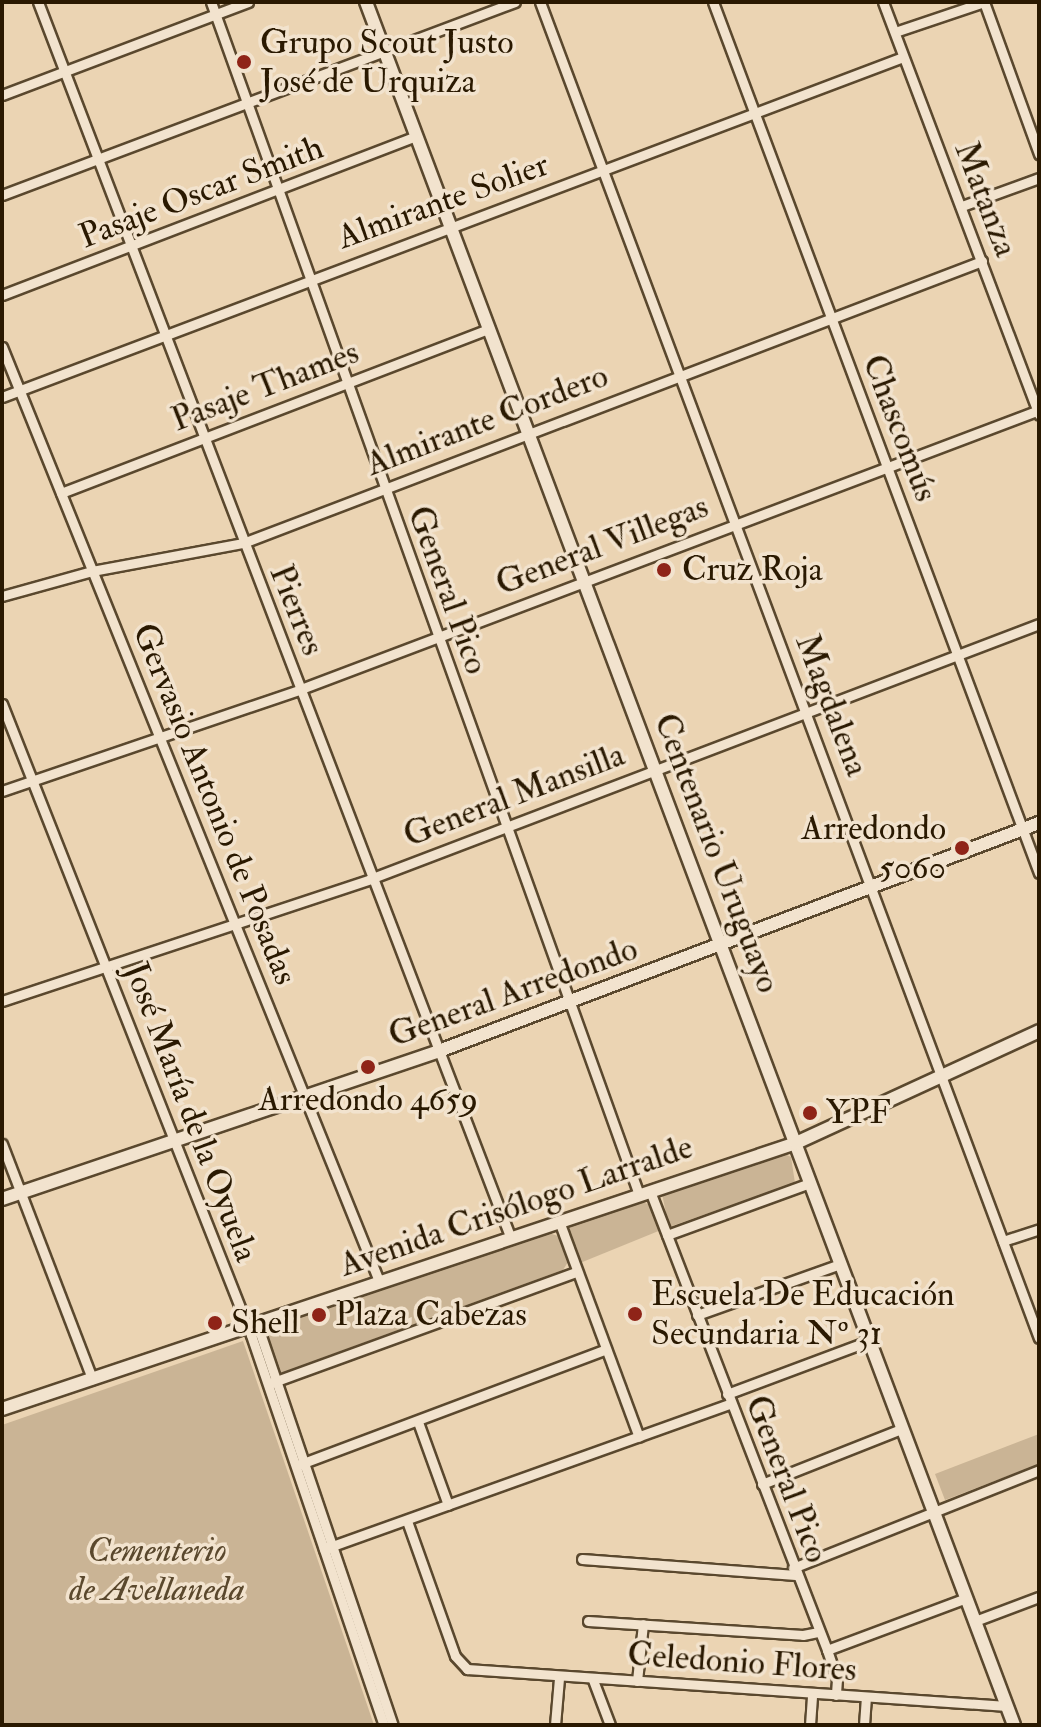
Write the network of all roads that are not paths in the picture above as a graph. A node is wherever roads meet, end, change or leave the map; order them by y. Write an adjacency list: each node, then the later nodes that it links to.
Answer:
1 (38, 2): 14 (street, Pierres)
2 (211, 2): 10 (street, General Pico)
3 (248, 2): 10 (street)
4 (366, 2): 12 (street, Centenario Uruguayo)
5 (515, 2): 12 (street)
6 (540, 2): 21 (street, Magdalena)
7 (713, 2): 17 (street, Chascomús)
8 (883, 2): 11 (street, Matanza)
9 (984, 2): 11 (street); 19 (street)
10 (216, 15): 14 (street); 16 (street, General Pico)
11 (895, 32): 13 (street, Matanza)
12 (385, 51): 16 (street); 18 (street, Centenario Uruguayo)
13 (903, 57): 17 (street, Almirante Solier); 25 (street, Matanza)
14 (64, 71): 15 (street); 20 (street, Pierres)
15 (2, 95)
16 (246, 103): 20 (street); 23 (street, General Pico)
17 (754, 111): 21 (street, Almirante Solier); 31 (street, Chascomús)
18 (417, 136): 23 (street, Pasaje Oscar Smith); 26 (street, Centenario Uruguayo)
19 (1039, 154)
20 (98, 159): 24 (street); 27 (street, Pierres)
21 (602, 169): 26 (street, Almirante Solier); 35 (street, Magdalena)
22 (1039, 178): 25 (street)
23 (278, 191): 27 (street, Pasaje Oscar Smith); 29 (street, General Pico)
24 (2, 195)
25 (962, 206): 28 (street, Matanza)
26 (451, 226): 29 (street, Almirante Solier); 32 (street, Centenario Uruguayo)
27 (132, 247): 30 (street, Pasaje Oscar Smith); 33 (street, Pierres)
28 (982, 261): 31 (street, Almirante Cordero); 39 (street, Matanza)
29 (308, 279): 33 (street, Almirante Solier); 36 (street, General Pico)
30 (2, 295)
31 (829, 318): 35 (street, Almirante Cordero); 42 (street, Chascomús)
32 (489, 329): 36 (street, Pasaje Thames); 40 (street, Centenario Uruguayo)
33 (163, 336): 37 (street, Almirante Solier); 41 (street, Pierres)
34 (2, 347): 37 (street, Gervasio Antonio de Posadas)
35 (680, 374): 40 (street, Almirante Cordero); 45 (street, Magdalena)
36 (346, 384): 41 (street, Pasaje Thames); 43 (street, General Pico)
37 (19, 391): 38 (street, Almirante Solier); 44 (street, Gervasio Antonio de Posadas)
38 (2, 397)
39 (1039, 411): 42 (street, General Villegas)
40 (528, 431): 43 (street, Almirante Cordero); 48 (street, Centenario Uruguayo)
41 (202, 438): 44 (street, Pasaje Thames); 46 (street, Pierres)
42 (887, 467): 45 (street, General Villegas); 52 (street, Chascomús)
43 (384, 488): 46 (street, Almirante Cordero); 51 (street, General Pico)
44 (61, 493): 47 (street, Gervasio Antonio de Posadas)
45 (735, 522): 48 (street, General Villegas); 55 (street, Magdalena)
46 (243, 543): 47 (street, Almirante Cordero); 53 (street, Pierres)
47 (92, 571): 49 (street, Almirante Cordero); 56 (street, Gervasio Antonio de Posadas)
48 (584, 579): 51 (street, General Villegas); 57 (street, Centenario Uruguayo)
49 (2, 596)
50 (1039, 624): 52 (street, General Mansilla)
51 (437, 638): 53 (street, General Villegas); 61 (street, General Pico)
52 (958, 654): 55 (street, General Mansilla); 62 (street, Chascomús)
53 (301, 689): 56 (street, General Villegas); 64 (street, Pierres)
54 (2, 704): 58 (street, José María de la Oyuela)
55 (805, 709): 57 (street, General Mansilla); 65 (street, Magdalena)
56 (160, 738): 58 (street, General Villegas); 66 (street, Gervasio Antonio de Posadas)
57 (655, 768): 61 (street, General Mansilla); 67 (street, Centenario Uruguayo)
58 (32, 781): 59 (street, General Villegas); 68 (street, José María de la Oyuela)
59 (2, 791)
60 (1039, 823): 62 (street, General Arredondo)
61 (505, 827): 64 (street, General Mansilla); 70 (street, General Pico)
62 (1023, 829): 63 (street, Chascomús); 65 (street, General Arredondo)
63 (1039, 873)
64 (370, 879): 66 (street, General Mansilla); 72 (street, Pierres)
65 (873, 887): 67 (street, General Arredondo); 73 (street, Magdalena)
66 (236, 923): 68 (street, General Mansilla); 74 (street, Gervasio Antonio de Posadas)
67 (720, 943): 70 (street, General Arredondo); 76 (street, Centenario Uruguayo)
68 (106, 966): 69 (street, General Mansilla); 75 (street, José María de la Oyuela)
69 (2, 1001)
70 (568, 1002): 72 (street, General Arredondo); 80 (street, General Pico)
71 (1039, 1031): 73 (street, Avenida Crisólogo Larralde)
72 (439, 1051): 74 (street, General Arredondo); 85 (street, Pierres)
73 (942, 1075): 76 (street, Avenida Crisólogo Larralde); 86 (street, Magdalena)
74 (305, 1097): 75 (street, General Arredondo); 89 (street, Gervasio Antonio de Posadas)
75 (175, 1140): 79 (street, General Arredondo); 91 (street, José María de la Oyuela)
76 (796, 1143): 78 (street, Centenario Uruguayo); 80 (street, Avenida Crisólogo Larralde)
77 (2, 1144): 79 (street)
78 (810, 1183): 84 (street); 87 (street, Centenario Uruguayo)
79 (22, 1193): 81 (street, General Arredondo); 95 (street)
80 (644, 1193): 82 (street, Avenida Crisólogo Larralde); 84 (street, General Pico)
81 (2, 1199)
82 (559, 1221): 85 (street, Avenida Crisólogo Larralde); 88 (street)
83 (1039, 1229): 86 (street)
84 (667, 1235): 90 (street, General Pico)
85 (510, 1236): 89 (street, Avenida Crisólogo Larralde)
86 (1003, 1241): 92 (street, Magdalena)
87 (840, 1264): 90 (street); 93 (street, Centenario Uruguayo)
88 (576, 1272): 94 (street); 96 (street)
89 (379, 1281): 91 (street, Avenida Crisólogo Larralde)
90 (697, 1315): 97 (street, General Pico)
91 (252, 1325): 95 (street, Avenida Crisólogo Larralde); 96 (street, José María de la Oyuela)
92 (1039, 1338)
93 (869, 1341): 97 (street); 100 (street, Centenario Uruguayo)
94 (606, 1349): 99 (street); 101 (street)
95 (92, 1379): 98 (street, Avenida Crisólogo Larralde)
96 (272, 1383): 102 (street, José María de la Oyuela)
97 (728, 1399): 101 (street); 104 (street, General Pico)
98 (2, 1409)
99 (418, 1422): 102 (street); 105 (street)
100 (901, 1429): 104 (street); 106 (street, Centenario Uruguayo)
101 (639, 1437): 105 (street)
102 (300, 1465): 108 (street, José María de la Oyuela)
103 (1039, 1470): 106 (street)
104 (762, 1484): 110 (street, General Pico)
105 (448, 1505): 107 (street)
106 (934, 1512): 110 (street); 112 (street, Centenario Uruguayo)
107 (407, 1521): 108 (street); 118 (street, Celedonio Flores)
108 (328, 1548): 125 (street, José María de la Oyuela); 126 (street, José María de la Oyuela)
109 (582, 1559): 110 (street)
110 (794, 1572): 116 (street, General Pico)
111 (1039, 1597): 114 (street)
112 (966, 1598): 114 (street, Centenario Uruguayo); 117 (street)
113 (588, 1621): 115 (street)
114 (975, 1621): 124 (street, Centenario Uruguayo)
115 (643, 1624): 116 (street); 120 (street)
116 (819, 1632): 117 (street, General Pico)
117 (827, 1650): 122 (street, General Pico)
118 (559, 1678): 119 (street, Celedonio Flores); 127 (street)
119 (593, 1680): 120 (street, Celedonio Flores); 128 (street)
120 (637, 1681): 121 (street, Celedonio Flores)
121 (812, 1694): 122 (street, Celedonio Flores); 129 (street)
122 (836, 1695): 123 (street, Celedonio Flores)
123 (866, 1698): 124 (street, Celedonio Flores); 130 (street)
124 (1007, 1706): 131 (street, Centenario Uruguayo)
125 (384, 1725)
126 (393, 1725)
127 (555, 1725)
128 (610, 1725)
129 (810, 1725)
130 (864, 1725)
131 (1014, 1725)

